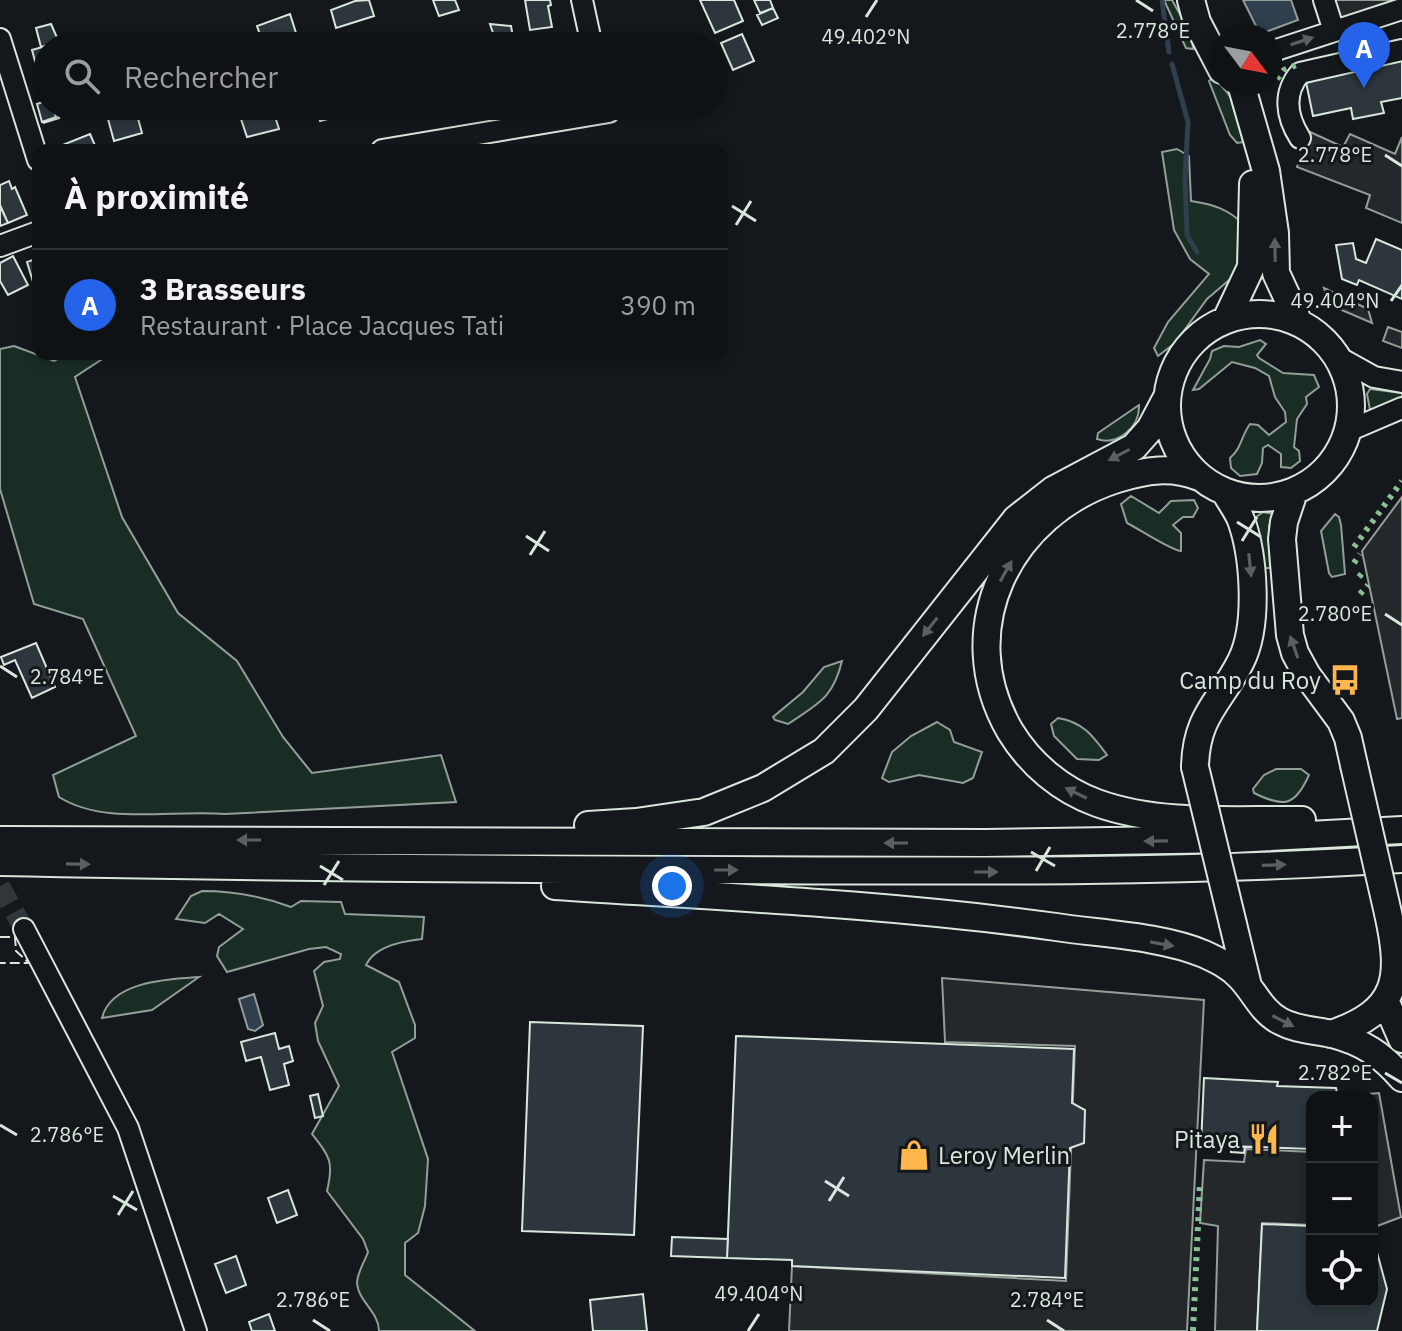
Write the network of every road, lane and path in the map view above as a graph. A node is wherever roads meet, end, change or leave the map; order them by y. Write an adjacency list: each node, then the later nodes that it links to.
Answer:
1 (582, 0): 7 (street)
2 (1324, 0): 6 (street)
3 (1193, 3): 5 (main road); 9 (main road)
4 (1402, 9): 6 (street)
5 (1210, 24)
6 (1334, 31): 10 (street, one-way to 6)
7 (589, 32)
8 (0, 39): 16 (street)
9 (1210, 47)
10 (1282, 48)
11 (1402, 50): 15 (street)
12 (1233, 96): 20 (main road)
13 (1244, 96): 21 (main road, one-way to 13)
14 (547, 120): 17 (street)
15 (1300, 138)
16 (33, 144)
17 (415, 144)
18 (32, 234): 19 (street)
19 (0, 246)
20 (1226, 320): 21 (main road); 24 (main road)
21 (1299, 323): 22 (main road)
22 (1338, 357): 23 (street); 26 (main road)
23 (1402, 382)
24 (1167, 397): 27 (main road); 33 (main road, one-way to 33)
25 (1402, 408): 26 (street)
26 (1348, 431): 29 (main road)
27 (1199, 477): 28 (main road); 30 (main road, one-way to 27)
28 (1225, 492): 29 (main road); 39 (main road, one-way to 39, bridge)
29 (1294, 492): 38 (main road, one-way to 29, bridge)
30 (1402, 821)
31 (1402, 830): 33 (main road, one-way to 33)
32 (0, 840): 33 (main road, one-way to 32)
33 (327, 840)
34 (1402, 859): 36 (main road, one-way to 34)
35 (0, 862): 36 (main road, one-way to 36)
36 (284, 868): 39 (main road, one-way to 39)
37 (24, 929): 43 (street)
38 (1394, 981): 40 (main road); 41 (main road)
39 (1248, 987): 40 (main road, one-way to 40)
40 (1331, 1034): 42 (main road)
41 (1402, 1039)
42 (1402, 1078)
43 (196, 1331)

